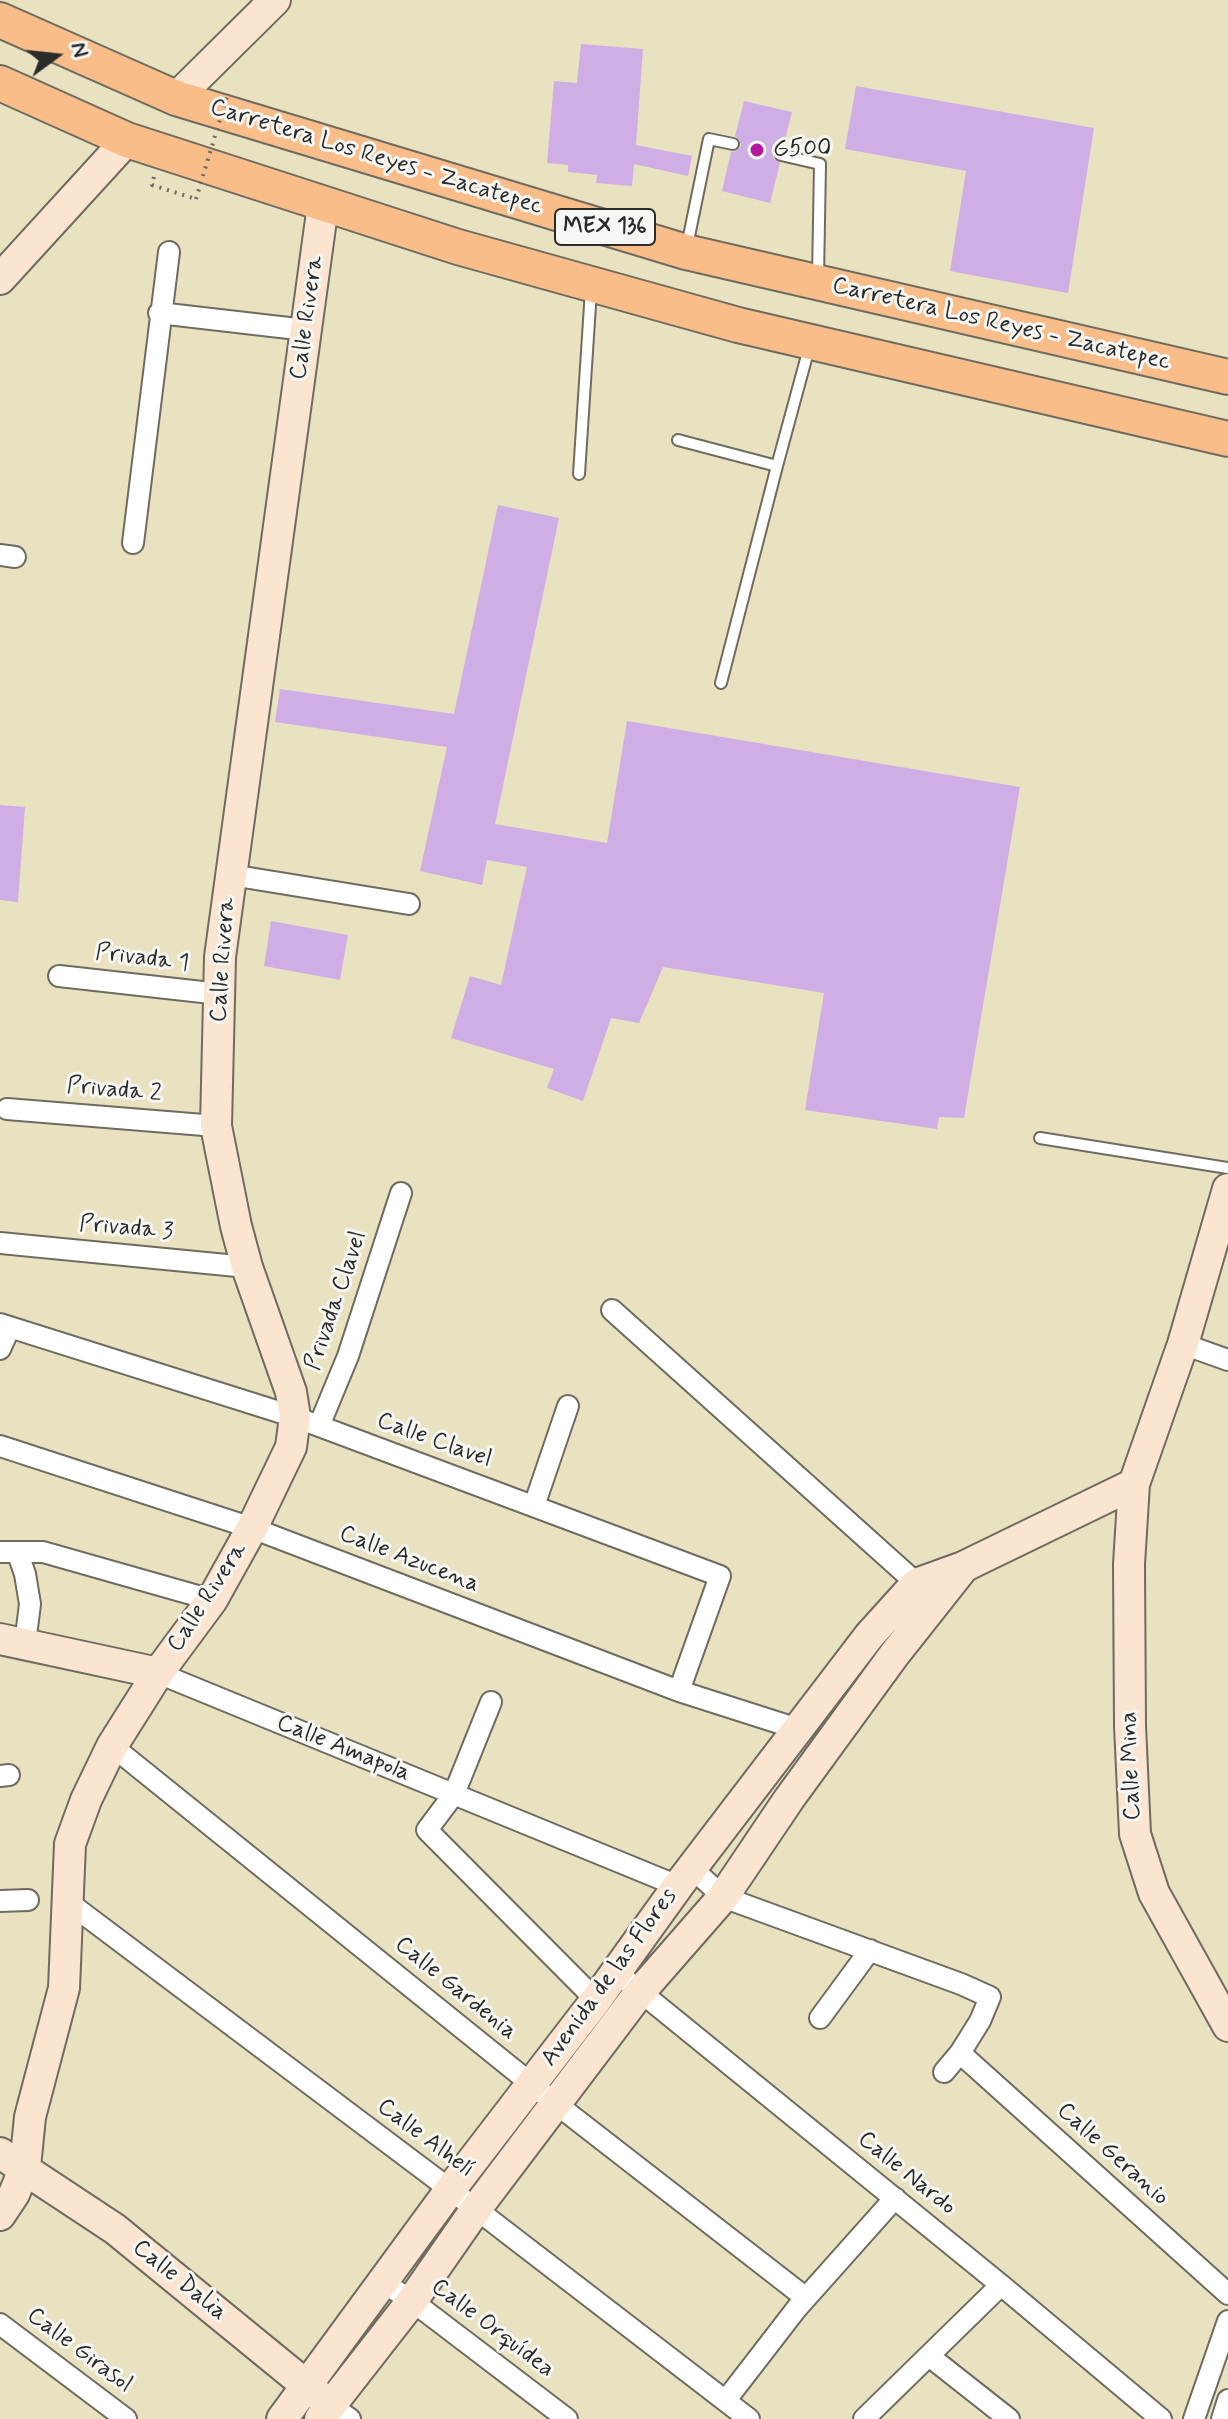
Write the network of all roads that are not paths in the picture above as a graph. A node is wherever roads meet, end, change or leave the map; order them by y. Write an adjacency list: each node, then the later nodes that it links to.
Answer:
1 (275, 0): 4 (main road)
2 (0, 20): 4 (main road, Carretera Los Reyes - Zacatepec / MEX 136)
3 (0, 83): 5 (main road, MEX 136)
4 (176, 98): 10 (main road, Carretera Los Reyes - Zacatepec / MEX 136)
5 (127, 140): 8 (main road, MEX 136); 11 (main road)
6 (733, 144): 10 (lane)
7 (781, 155): 12 (lane)
8 (323, 205): 13 (main road, MEX 136); 15 (main road, Calle Rivera)
9 (169, 252): 14 (street)
10 (686, 252): 12 (main road, Carretera Los Reyes - Zacatepec / MEX 136)
11 (0, 279)
12 (818, 283): 17 (main road, Carretera Los Reyes - Zacatepec / MEX 136)
13 (591, 284): 16 (main road, MEX 136); 21 (lane)
14 (159, 313): 15 (street); 22 (street)
15 (306, 330): 24 (main road, Calle Rivera)
16 (811, 342): 18 (main road, MEX 136); 20 (lane)
17 (1228, 377)
18 (1228, 439)
19 (678, 440): 20 (lane)
20 (777, 466): 23 (lane)
21 (579, 474)
22 (133, 543)
23 (721, 683)
24 (231, 875): 25 (street); 27 (main road, Calle Rivera)
25 (409, 904)
26 (59, 976): 27 (street, Privada 1)
27 (220, 994): 29 (main road, Calle Rivera)
28 (7, 1109): 29 (street, Privada 2)
29 (216, 1126): 35 (main road, Calle Rivera)
30 (1040, 1138): 31 (lane)
31 (1228, 1168)
32 (1228, 1189): 38 (main road)
33 (401, 1193): 42 (street, Privada Clavel)
34 (0, 1243): 35 (street, Privada 3)
35 (247, 1267): 42 (main road, Calle Rivera)
36 (612, 1310): 48 (street)
37 (5, 1325): 39 (street, Calle Clavel); 42 (street, Calle Clavel)
38 (1183, 1344): 40 (street); 44 (main road)
39 (0, 1349)
40 (1228, 1360)
41 (568, 1406): 45 (street)
42 (307, 1421): 45 (street, Calle Clavel); 46 (main road, Calle Rivera)
43 (0, 1446): 46 (street, Calle Azucena)
44 (1134, 1484): 48 (main road, Avenida de las Flores); 69 (main road, Calle Mina)
45 (534, 1506): 52 (street, Calle Clavel)
46 (252, 1528): 49 (main road, Calle Rivera); 52 (street, Calle Azucena)
47 (9, 1553): 49 (street); 50 (street)
48 (926, 1592): 54 (main road, Avenida de las Flores); 58 (main road, Avenida de las Flores)
49 (212, 1600): 51 (main road, Calle Rivera)
50 (13, 1642): 51 (main road, Calle Amapola)
51 (158, 1673): 55 (main road, Calle Rivera); 57 (street, Calle Amapola)
52 (679, 1691): 54 (street, Calle Azucena)
53 (491, 1702): 57 (street)
54 (798, 1729): 56 (main road, Avenida de las Flores)
55 (112, 1746): 63 (main road, Calle Rivera); 72 (street, Calle Gardenia)
56 (762, 1775): 58 (street); 59 (main road, Avenida de las Flores)
57 (454, 1794): 59 (street, Calle Amapola); 67 (street)
58 (789, 1799): 60 (main road, Avenida de las Flores)
59 (685, 1877): 60 (street); 65 (main road, Avenida de las Flores)
60 (723, 1897): 64 (street); 66 (main road, Avenida de las Flores)
61 (28, 1900): 62 (street)
62 (0, 1901)
63 (68, 1902): 74 (main road, Calle Rivera); 75 (street, Calle Alhelí)
64 (870, 1950): 68 (street); 70 (street)
65 (616, 1972): 66 (street, Calle Nardo); 67 (main road, Avenida de las Flores)
66 (640, 1992): 73 (main road, Avenida de las Flores); 76 (street, Calle Nardo)
67 (596, 2000): 72 (main road, Avenida de las Flores)
68 (820, 2018)
69 (1228, 2026)
70 (960, 2053): 71 (street); 81 (street, Calle Geranio)
71 (944, 2072)
72 (531, 2084): 73 (street, Calle Gardenia); 75 (main road, Avenida de las Flores)
73 (555, 2103): 77 (main road, Avenida de las Flores); 82 (street, Calle Gardenia)
74 (8, 2157): 78 (main road, Calle Rivera); 89 (main road, Calle Dalia)
75 (450, 2190): 77 (street, Calle Alhelí); 79 (main road, Avenida de las Flores)
76 (895, 2198): 80 (street, Calle Nardo); 82 (street)
77 (476, 2209): 83 (main road, Avenida de las Flores); 87 (street, Calle Alhelí)
78 (0, 2215)
79 (384, 2283): 83 (street, Calle Orquídea); 89 (main road, Avenida de las Flores)
80 (1001, 2285): 86 (street); 96 (street, Calle Nardo)
81 (1228, 2294)
82 (806, 2298): 87 (street)
83 (412, 2301): 89 (main road, Avenida de las Flores); 92 (street, Calle Orquídea)
84 (1228, 2321): 97 (street)
85 (0, 2324): 90 (street, Calle Girasol)
86 (929, 2356): 94 (street); 95 (street)
87 (726, 2400): 93 (street, Calle Alhelí)
88 (1228, 2400): 98 (street)
89 (327, 2407): 91 (main road, Avenida de las Flores)
90 (126, 2419)
91 (282, 2419)
92 (567, 2419)
93 (749, 2419)
94 (864, 2419)
95 (1009, 2419)
96 (1161, 2419)
97 (1194, 2419)
98 (1222, 2419)

